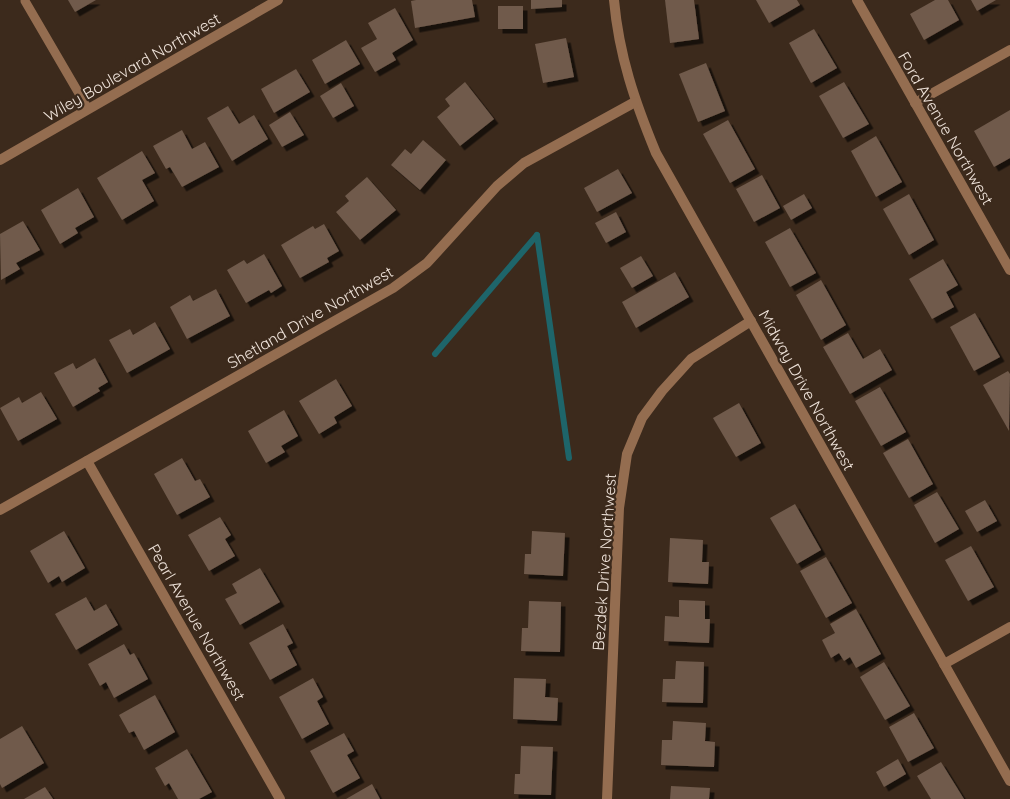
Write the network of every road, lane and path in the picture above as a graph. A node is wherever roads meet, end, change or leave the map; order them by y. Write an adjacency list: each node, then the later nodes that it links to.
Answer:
1 (278, 0): 8 (street, Wiley Boulevard Northwest)
2 (614, 0): 6 (street, Midway Drive Northwest)
3 (857, 0): 7 (street, Ford Avenue Northwest)
4 (25, 1): 8 (lane)
5 (1010, 50): 7 (street)
6 (635, 102): 11 (street, Midway Drive Northwest); 12 (street, Shetland Drive Northwest)
7 (915, 103): 10 (street, Ford Avenue Northwest)
8 (88, 110): 9 (street, Wiley Boulevard Northwest)
9 (0, 160)
10 (1010, 270)
11 (751, 321): 15 (street, Midway Drive Northwest); 18 (street, Bezdek Drive Northwest)
12 (87, 461): 13 (street, Shetland Drive Northwest); 17 (street, Pearl Avenue Northwest)
13 (0, 510)
14 (1010, 627): 15 (street)
15 (944, 664): 16 (street, Midway Drive Northwest)
16 (1010, 781)
17 (280, 799)
18 (606, 799)

